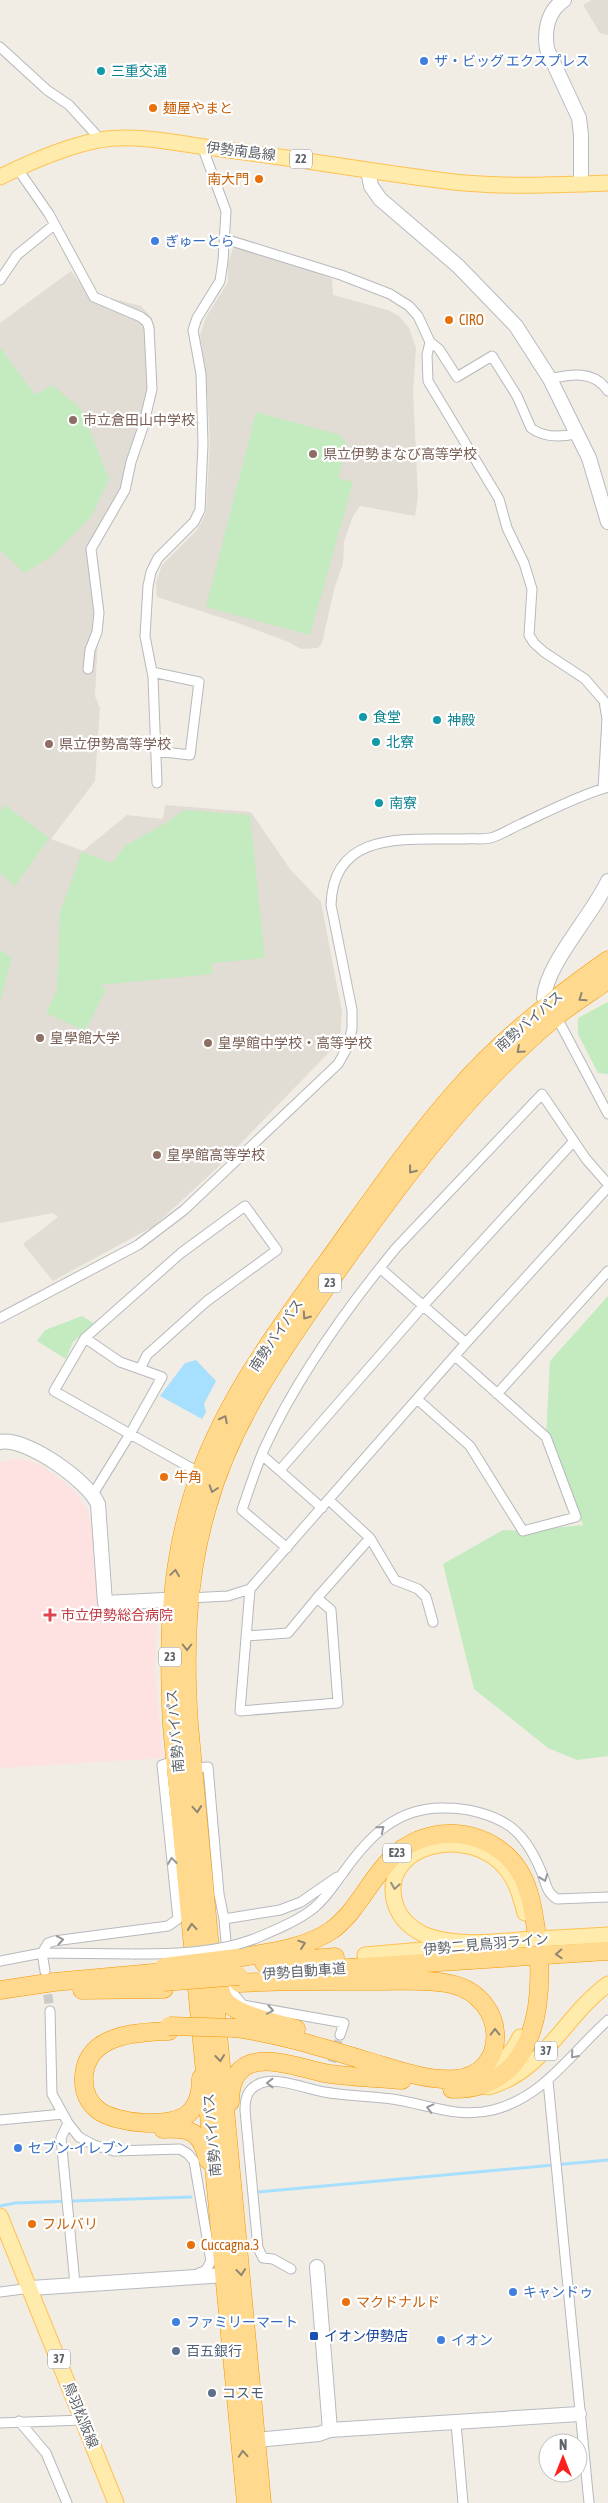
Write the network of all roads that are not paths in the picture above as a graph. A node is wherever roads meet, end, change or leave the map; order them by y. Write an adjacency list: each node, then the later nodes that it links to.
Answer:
1 (564, 0): 9 (street)
2 (0, 47): 3 (street)
3 (101, 140): 4 (main road, 伊勢南島線 / 22); 5 (main road, 伊勢南島線 / 22)
4 (202, 146): 6 (main road, 伊勢南島線 / 22); 11 (street)
5 (17, 168): 7 (main road, 伊勢南島線 / 22); 10 (street)
6 (368, 171): 9 (main road, 伊勢南島線 / 22); 14 (street)
7 (0, 177)
8 (608, 183): 9 (main road, 伊勢南島線 / 22)
9 (581, 184)
10 (54, 225): 12 (street); 18 (street)
11 (225, 239): 13 (street); 19 (street)
12 (0, 280)
13 (430, 342): 16 (street); 22 (street)
14 (550, 379): 15 (street); 16 (street)
15 (608, 391)
16 (575, 434): 17 (street)
17 (608, 522)
18 (88, 669)
19 (152, 672): 20 (street); 20 (street)
20 (156, 751): 21 (street)
21 (157, 783)
22 (605, 788): 33 (street)
23 (608, 882): 26 (street)
24 (608, 960): 26 (highway, 南勢バイパス / 23)
25 (608, 980): 26 (highway, 南勢バイパス / 23, one-way to 26)
26 (551, 1010): 27 (street); 44 (highway, 南勢バイパス / 23, one-way to 26); 52 (highway, 南勢バイパス / 23, one-way to 52)
27 (608, 1114)
28 (574, 1141): 29 (street); 30 (street); 32 (street)
29 (608, 1186): 35 (street)
30 (380, 1268): 32 (street); 42 (street)
31 (608, 1271): 38 (street)
32 (423, 1306): 35 (street); 43 (street)
33 (0, 1318)
34 (85, 1338): 37 (street); 37 (street); 40 (street)
35 (466, 1343): 36 (street)
36 (455, 1356): 38 (street); 39 (street)
37 (140, 1369): 40 (street)
38 (497, 1394): 39 (street)
39 (417, 1399): 46 (street)
40 (130, 1434): 44 (street); 45 (street)
41 (0, 1442): 45 (street)
42 (262, 1455): 43 (street); 49 (street)
43 (280, 1470): 47 (street)
44 (200, 1473): 52 (highway, 南勢バイパス / 23, one-way to 44)
45 (93, 1494): 52 (street)
46 (329, 1500): 47 (street); 48 (street)
47 (322, 1508): 49 (street)
48 (370, 1538): 51 (street); 53 (street)
49 (286, 1548): 50 (street)
50 (250, 1589): 52 (street); 54 (street)
51 (317, 1598): 54 (street); 54 (street)
52 (180, 1599): 55 (highway, 南勢バイパス / 23); 56 (highway, 南勢バイパス / 23, one-way to 56)
53 (433, 1622)
54 (246, 1636)
55 (170, 1763): 63 (highway, 南勢バイパス / 23, one-way to 55); 65 (street, one-way to 55)
56 (201, 1767): 59 (street); 60 (highway, 南勢バイパス / 23, one-way to 60)
57 (343, 1873): 58 (street, one-way to 58); 59 (street); 65 (street, bridge)
58 (608, 1896)
59 (224, 1919): 78 (street, one-way to 78)
60 (206, 1923): 79 (highway); 87 (highway, 南勢バイパス / 23, one-way to 87)
61 (537, 1932): 61 (main road, one-way to 61); 62 (main road, 伊勢二見鳥羽ライン); 66 (main road, 伊勢二見鳥羽ライン); 70 (highway, E23, one-way to 61)
62 (608, 1935)
63 (195, 1951): 77 (highway); 88 (highway, 南勢バイパス / 23)
64 (608, 1951): 70 (highway, 伊勢自動車道 / E23, one-way to 70)
65 (42, 1952): 67 (street); 69 (street)
66 (365, 1955): 70 (highway, 伊勢自動車道 / E23)
67 (0, 1961)
68 (535, 1961): 82 (highway)
69 (45, 1970)
70 (238, 1971): 71 (highway, E23); 82 (highway, E23, one-way to 70)
71 (164, 1978): 73 (highway, E23); 74 (highway, E23)
72 (608, 1984): 82 (main road, 37)
73 (0, 1990)
74 (0, 2001)
75 (50, 2011): 84 (street)
76 (608, 2020): 81 (street, one-way to 81)
77 (169, 2028): 79 (highway); 88 (highway)
78 (340, 2035)
79 (408, 2077): 82 (highway); 87 (highway)
80 (327, 2080): 83 (street)
81 (548, 2081): 83 (street, one-way to 83); 97 (street)
82 (462, 2084)
83 (324, 2092): 91 (street, one-way to 91)
84 (63, 2114): 85 (street); 86 (street)
85 (0, 2120)
86 (68, 2123): 93 (street); 94 (street)
87 (234, 2201): 103 (highway, 南勢バイパス / 23, one-way to 103)
88 (220, 2215): 92 (highway, 南勢バイパス / 23)
89 (0, 2217): 95 (main road, 鳥羽松阪線 / 37)
90 (317, 2267): 102 (street)
91 (291, 2269)
92 (226, 2274): 93 (street); 106 (highway, 南勢バイパス / 23, one-way to 92)
93 (187, 2277): 94 (street)
94 (75, 2284): 95 (street)
95 (31, 2288): 96 (street); 98 (main road, 鳥羽松阪線 / 37)
96 (0, 2292)
97 (579, 2414): 101 (street); 109 (street)
98 (83, 2420): 99 (street); 105 (main road, 鳥羽松阪線 / 37)
99 (19, 2421): 100 (street); 104 (street)
100 (0, 2423)
101 (456, 2423): 102 (street); 108 (street)
102 (330, 2430): 103 (street)
103 (256, 2440): 107 (highway, 南勢バイパス / 23)
104 (67, 2503)
105 (116, 2503)
106 (246, 2503)
107 (262, 2503)
108 (463, 2503)
109 (588, 2503)

